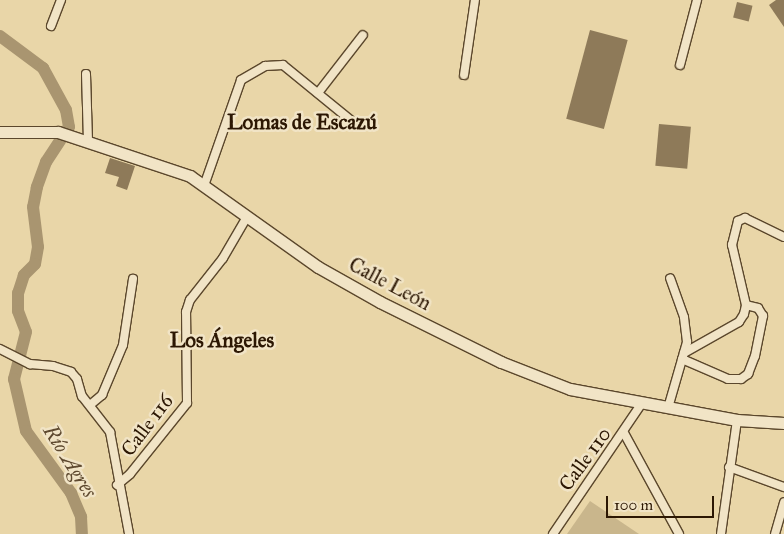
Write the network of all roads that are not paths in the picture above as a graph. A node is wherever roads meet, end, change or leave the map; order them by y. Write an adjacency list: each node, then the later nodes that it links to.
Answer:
1 (61, 0): 4 (street)
2 (475, 0): 8 (street)
3 (697, 0): 6 (street)
4 (50, 26)
5 (362, 35): 9 (street)
6 (680, 65)
7 (86, 74): 12 (street)
8 (464, 75)
9 (318, 93): 10 (street); 13 (street)
10 (354, 123)
11 (0, 132): 12 (main road, Calle León)
12 (88, 140): 13 (main road, Calle León)
13 (205, 183): 14 (main road, Calle León)
14 (247, 217): 21 (main road, Calle León); 28 (street, Calle 116)
15 (784, 238): 18 (street)
16 (670, 278): 20 (street)
17 (133, 279): 22 (street)
18 (746, 305): 20 (street); 20 (street)
19 (0, 349): 22 (street)
20 (683, 356): 23 (street)
21 (642, 403): 23 (main road, Calle León); 26 (street, Calle 110)
22 (90, 405): 28 (street)
23 (668, 408): 24 (main road, Calle León)
24 (737, 420): 25 (main road, Calle León); 27 (street)
25 (784, 423)
26 (624, 433): 32 (street, Calle 110); 33 (street)
27 (729, 467): 29 (street); 34 (street)
28 (117, 485): 31 (street)
29 (784, 487)
30 (784, 502): 35 (street)
31 (130, 534)
32 (553, 534)
33 (678, 534)
34 (721, 534)
35 (775, 534)

